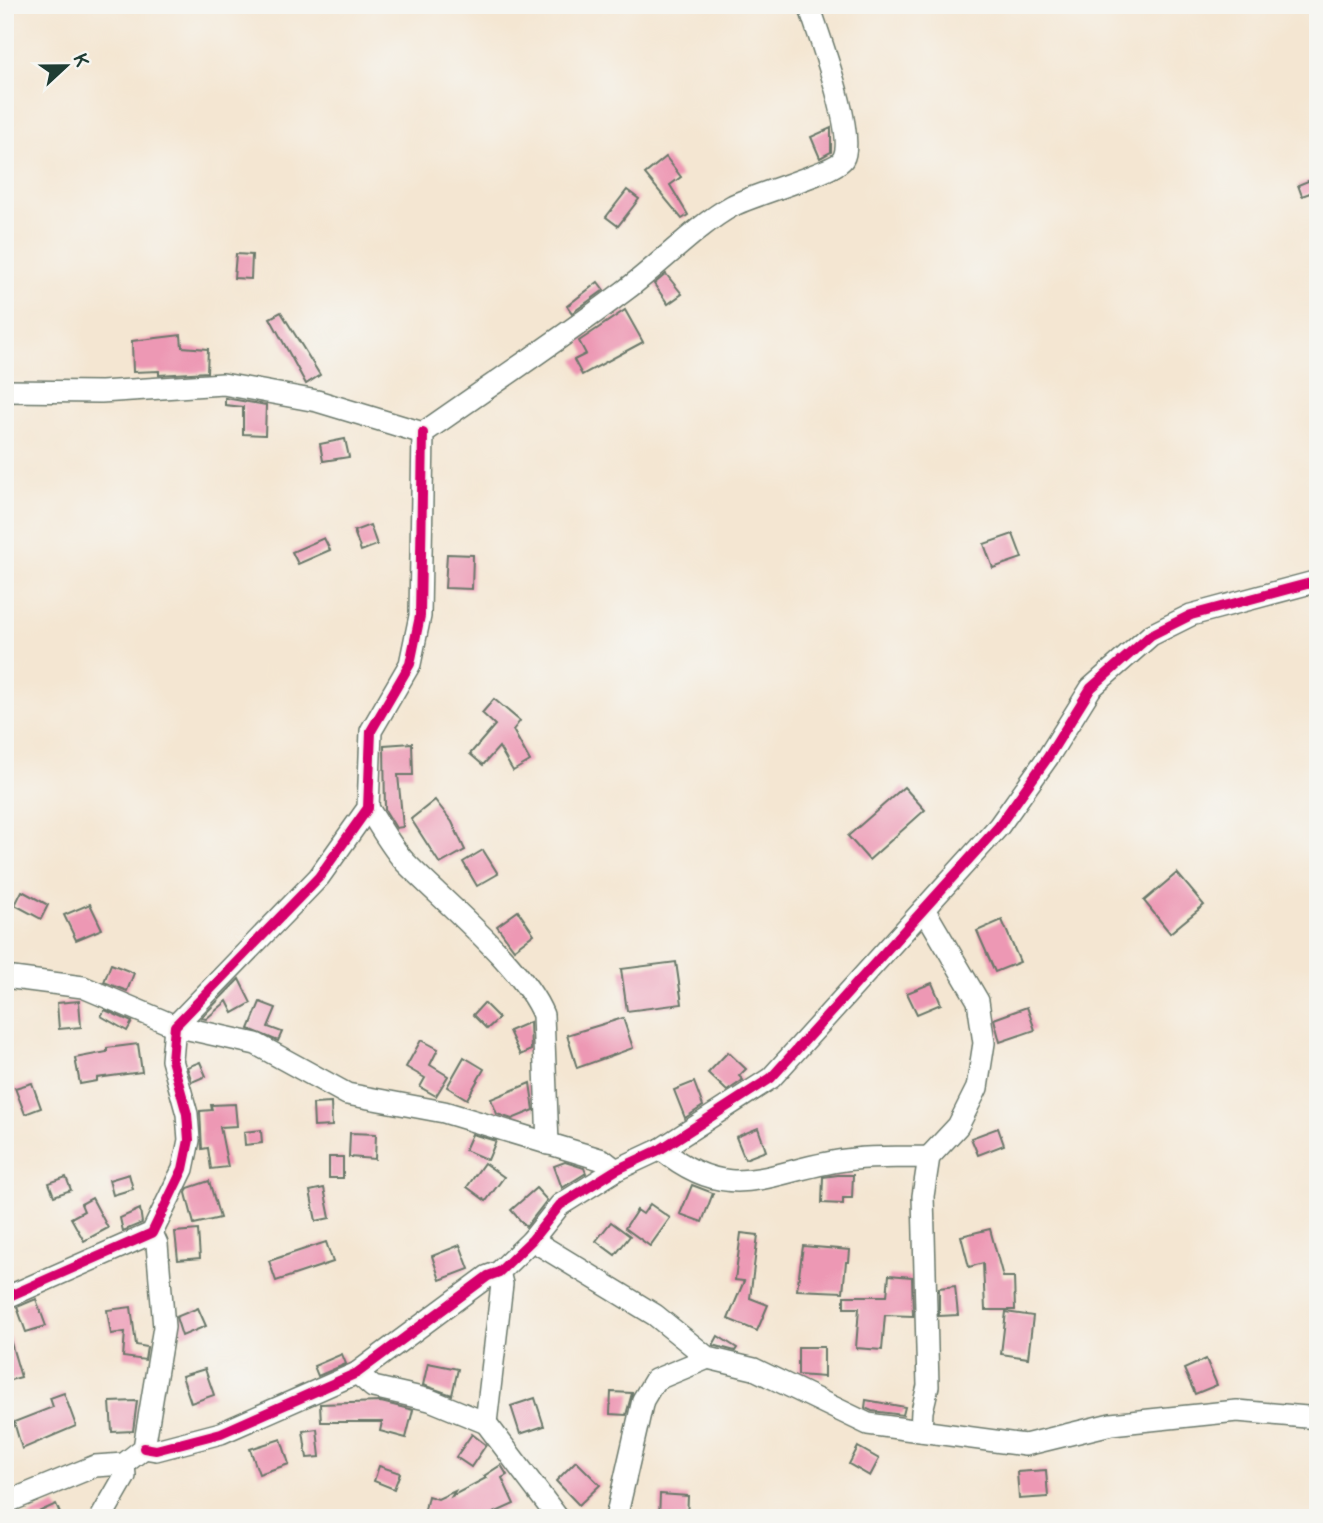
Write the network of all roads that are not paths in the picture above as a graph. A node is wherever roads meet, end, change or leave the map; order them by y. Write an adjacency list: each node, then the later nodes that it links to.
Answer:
1 (809, 5): 3 (street)
2 (5, 391): 3 (street)
3 (423, 433): 5 (street)
4 (1318, 581): 6 (street)
5 (368, 808): 8 (street); 9 (street)
6 (924, 909): 10 (street); 11 (street)
7 (5, 977): 8 (street)
8 (175, 1026): 9 (street); 13 (street)
9 (548, 1144): 12 (street)
10 (661, 1149): 11 (street); 12 (street)
11 (929, 1157): 21 (street)
12 (616, 1170): 14 (street)
13 (152, 1233): 16 (street); 22 (street)
14 (532, 1240): 15 (street); 17 (street)
15 (499, 1272): 18 (street); 20 (street)
16 (5, 1298)
17 (708, 1358): 21 (street); 27 (street)
18 (357, 1373): 20 (street); 22 (street)
19 (1318, 1418): 21 (street)
20 (486, 1423): 26 (street)
21 (921, 1431)
22 (144, 1448): 23 (street)
23 (124, 1464): 24 (street); 25 (street)
24 (5, 1503)
25 (101, 1518)
26 (558, 1518)
27 (616, 1518)

